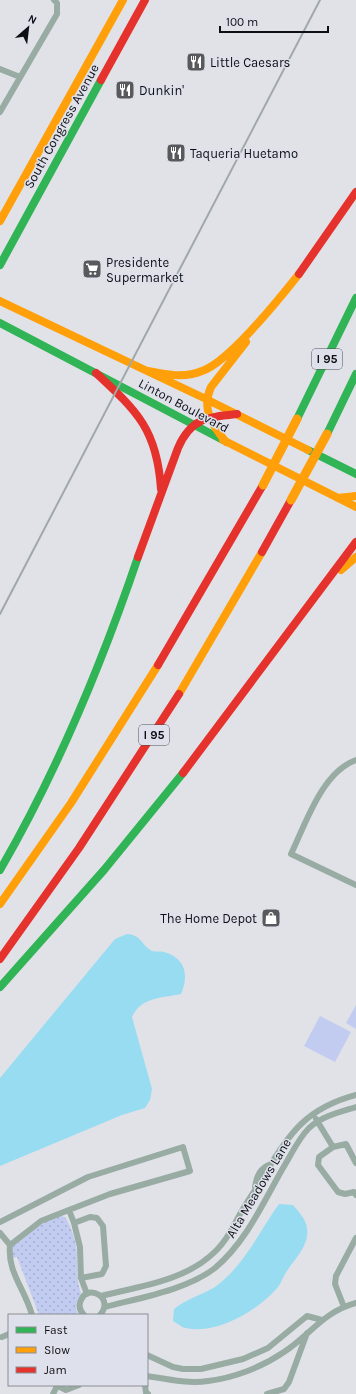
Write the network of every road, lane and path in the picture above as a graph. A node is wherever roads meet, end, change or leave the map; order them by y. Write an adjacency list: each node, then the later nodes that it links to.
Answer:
1 (54, 0): 5 (street)
2 (123, 0): 8 (main road, South Congress Avenue)
3 (145, 0): 9 (main road, South Congress Avenue)
4 (0, 69): 5 (street)
5 (20, 77): 6 (street)
6 (0, 112)
7 (356, 192): 12 (main road)
8 (0, 221)
9 (0, 265)
10 (356, 298): 33 (main road, I 95, bridge)
11 (0, 301): 14 (main road, Linton Boulevard)
12 (262, 319): 14 (main road); 17 (main road)
13 (0, 323): 15 (main road, Linton Boulevard)
14 (148, 371): 17 (main road, Linton Boulevard)
15 (96, 373): 20 (main road, Linton Boulevard); 23 (main road)
16 (356, 374): 34 (main road, I 95, bridge)
17 (206, 399): 18 (main road, Linton Boulevard); 19 (main road)
18 (237, 414): 19 (main road); 22 (main road, Linton Boulevard)
19 (209, 419): 20 (main road); 21 (main road)
20 (194, 424): 21 (main road, Linton Boulevard); 23 (main road)
21 (226, 442): 25 (main road, Linton Boulevard)
22 (356, 474)
23 (161, 493): 31 (main road)
24 (356, 496): 25 (main road)
25 (338, 498): 26 (main road, Linton Boulevard)
26 (356, 507)
27 (356, 542): 29 (main road)
28 (356, 557): 29 (main road)
29 (324, 585): 35 (main road)
30 (356, 760): 32 (street)
31 (0, 870)
32 (356, 885)
33 (0, 904)
34 (0, 959)
35 (0, 987)
36 (356, 1095): 38 (street, Alta Meadows Lane)
37 (356, 1108): 39 (street, Alta Meadows Lane)
38 (313, 1114): 39 (street); 42 (street, Alta Meadows Lane)
39 (318, 1122): 40 (street); 43 (street, Alta Meadows Lane)
40 (333, 1147): 41 (street); 44 (street)
41 (356, 1163)
42 (271, 1164): 43 (street); 53 (street, Alta Meadows Lane)
43 (282, 1170): 55 (street, Alta Meadows Lane)
44 (355, 1192)
45 (69, 1210): 46 (street); 47 (street); 50 (street)
46 (0, 1222)
47 (74, 1223): 51 (street); 51 (street)
48 (0, 1232): 50 (street)
49 (356, 1238): 56 (street)
50 (10, 1245): 57 (street)
51 (81, 1278): 52 (street)
52 (86, 1294): 53 (street); 58 (street)
53 (101, 1296): 55 (street)
54 (356, 1303): 56 (street)
55 (105, 1307): 59 (street)
56 (344, 1307): 60 (street)
57 (32, 1314)
58 (83, 1314)
59 (101, 1314)
60 (322, 1320): 61 (street); 64 (street)
61 (308, 1332): 65 (street); 68 (street)
62 (8, 1334): 63 (street)
63 (2, 1337)
64 (148, 1355)
65 (148, 1376)
66 (59, 1386): 67 (street)
67 (76, 1386)
68 (268, 1394)

